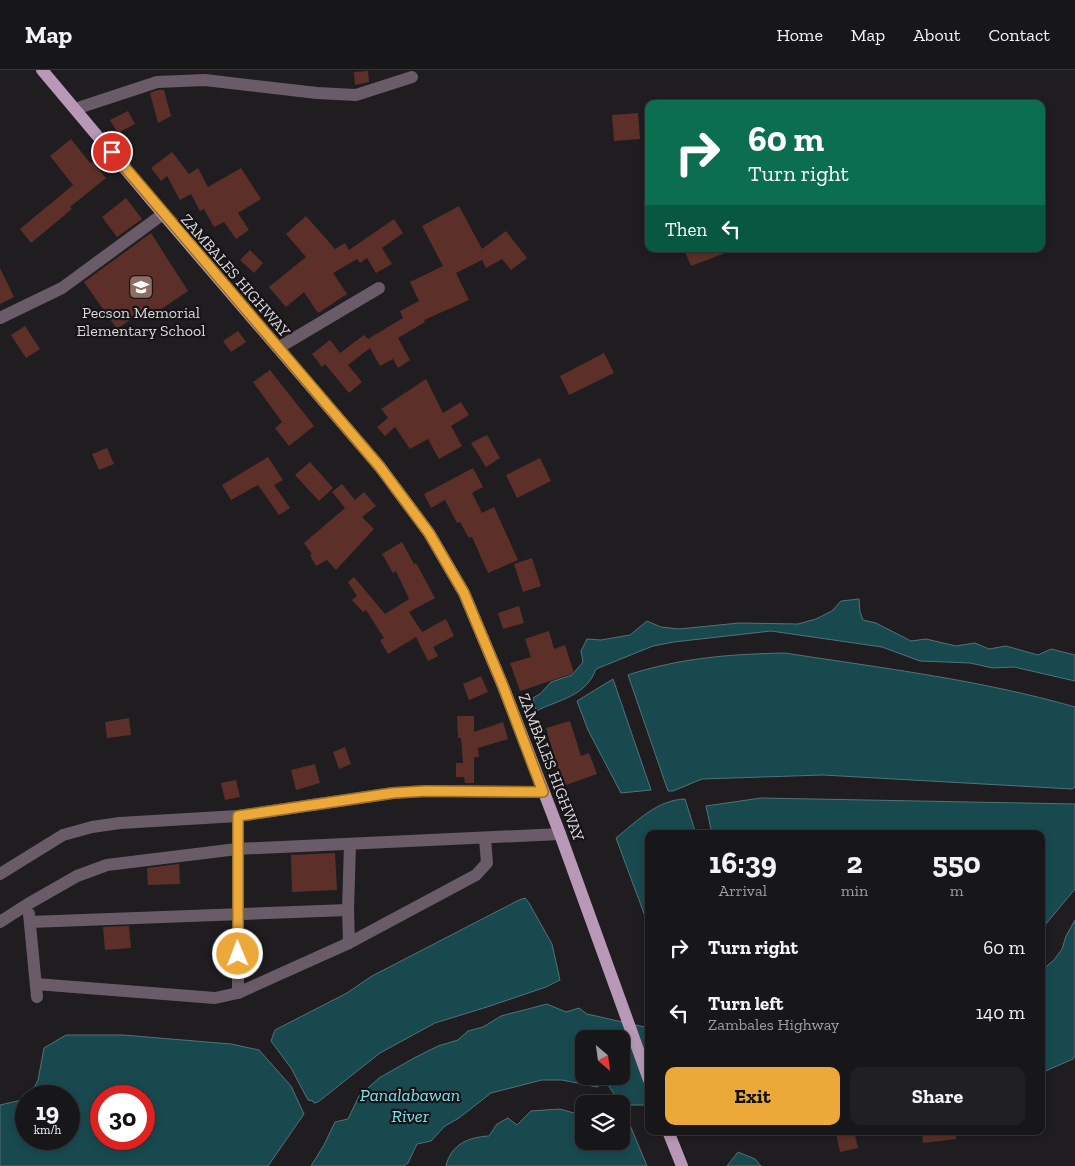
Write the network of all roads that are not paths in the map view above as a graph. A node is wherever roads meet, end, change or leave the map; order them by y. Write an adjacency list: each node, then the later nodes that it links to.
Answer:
1 (42, 70): 3 (main road, ZAMBALES HIGHWAY)
2 (412, 76): 3 (street)
3 (75, 109): 4 (main road, ZAMBALES HIGHWAY)
4 (163, 214): 6 (street); 7 (main road, ZAMBALES HIGHWAY)
5 (380, 288): 7 (street)
6 (0, 318)
7 (278, 348): 8 (main road, ZAMBALES HIGHWAY)
8 (543, 792): 9 (street); 10 (main road, ZAMBALES HIGHWAY)
9 (238, 816): 13 (street); 14 (street)
10 (560, 834): 11 (street); 24 (main road, ZAMBALES HIGHWAY)
11 (485, 839): 12 (street); 20 (street)
12 (350, 844): 13 (street); 16 (street)
13 (237, 849): 15 (street); 17 (street)
14 (0, 874)
15 (28, 904): 18 (street); 19 (street)
16 (348, 910): 17 (street); 20 (street)
17 (237, 914): 19 (street); 22 (street)
18 (0, 922)
19 (30, 922): 21 (street)
20 (349, 943): 22 (street)
21 (36, 984): 22 (street); 23 (street)
22 (238, 993)
23 (37, 997)
24 (645, 1069)
25 (670, 1135): 26 (main road)
26 (682, 1166)

